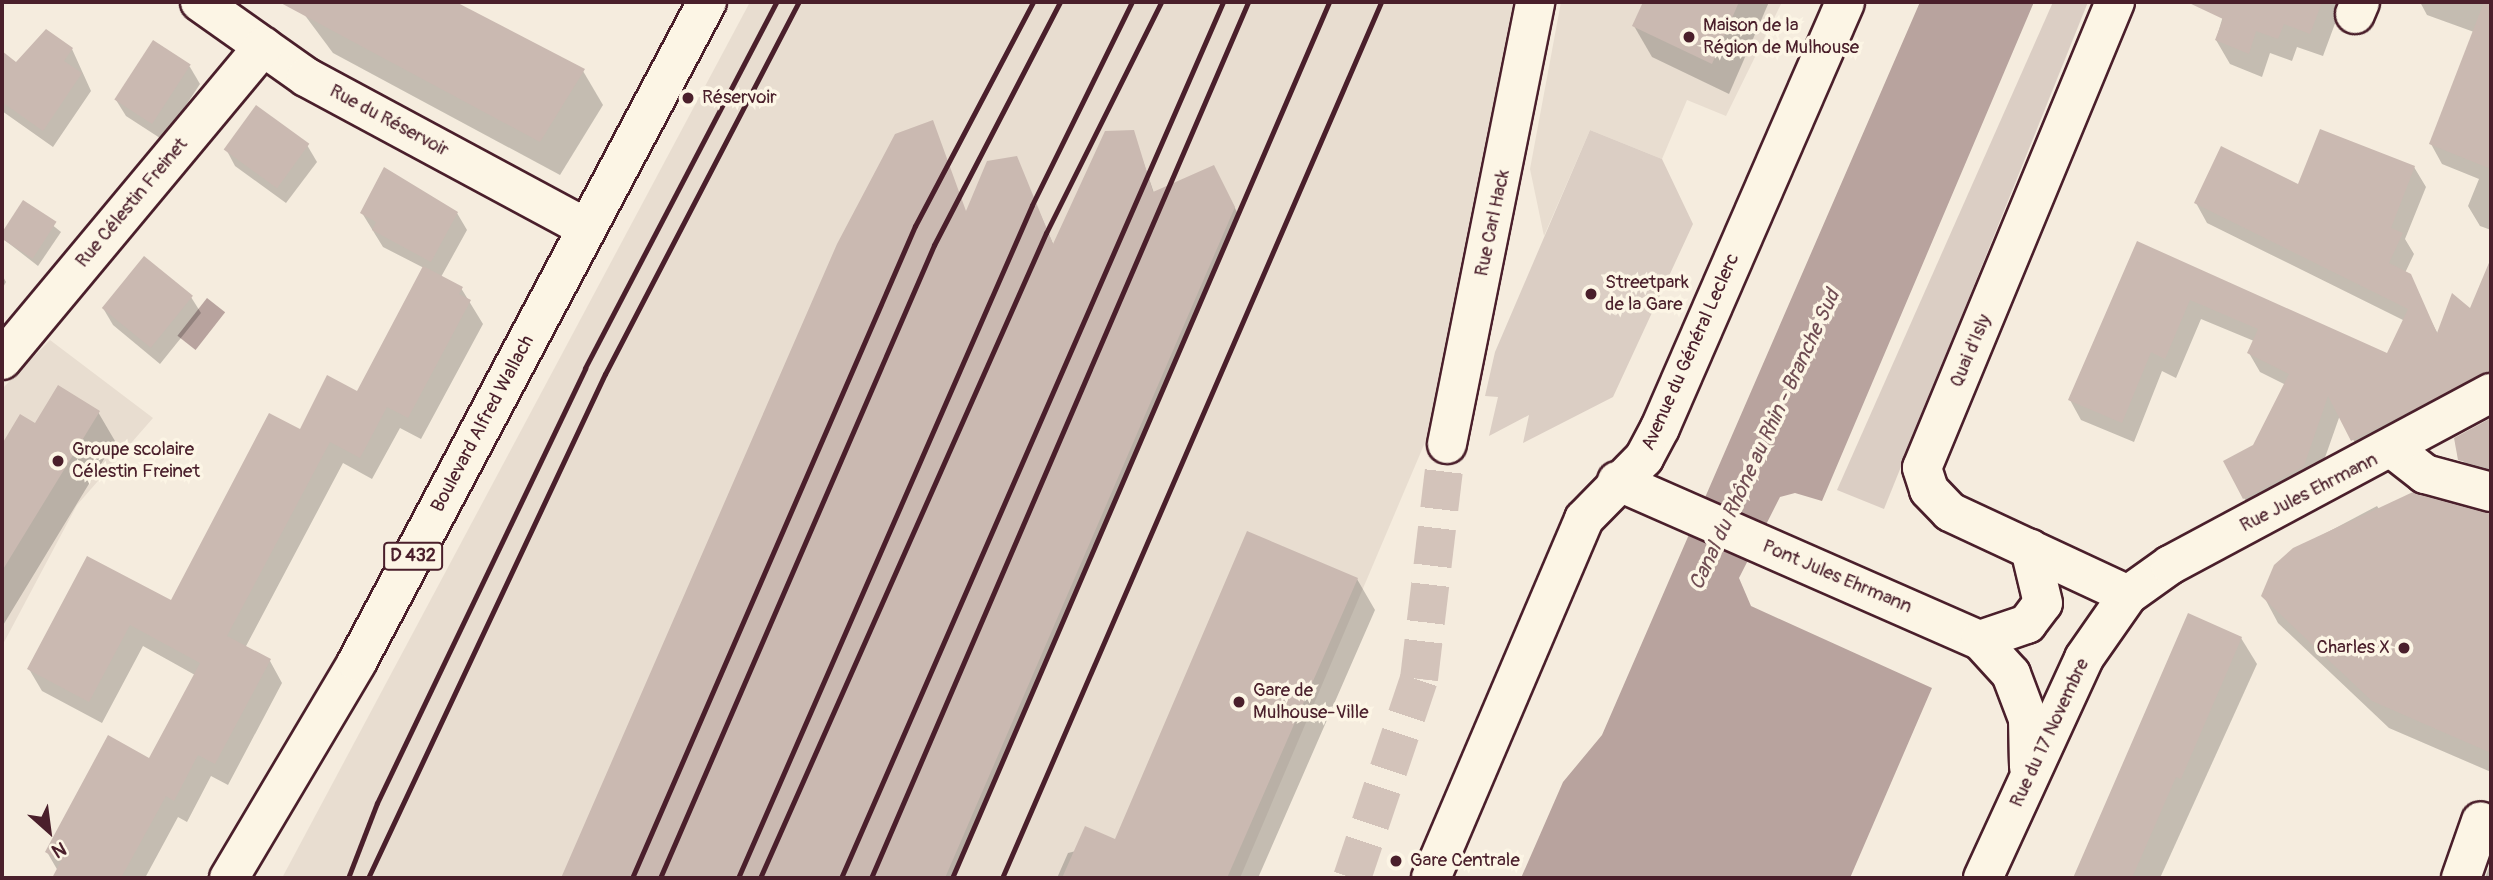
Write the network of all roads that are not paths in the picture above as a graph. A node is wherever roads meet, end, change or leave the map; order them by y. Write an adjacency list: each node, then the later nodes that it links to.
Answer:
1 (200, 2): 6 (street, Rue du Réservoir)
2 (707, 2): 7 (street, Boulevard Alfred Wallach / D 432)
3 (1535, 2): 10 (street, Rue Carl Hack)
4 (1845, 2): 12 (street, Avenue du Général Leclerc)
5 (2115, 2): 14 (street, Quai d'Isly)
6 (263, 47): 7 (street, Rue du Réservoir); 8 (street, Rue Célestin Freinet)
7 (586, 228): 19 (street, Boulevard Alfred Wallach / D 432)
8 (2, 360)
9 (2491, 393): 11 (street, Rue Jules Ehrmann)
10 (1447, 444)
11 (2393, 449): 13 (street); 15 (street, Rue Jules Ehrmann)
12 (1617, 481): 16 (street, Pont Jules Ehrmann); 20 (street, Avenue du Général Leclerc)
13 (2491, 492)
14 (2030, 549): 15 (street, Quai d'Isly); 16 (street)
15 (2128, 595): 17 (street, Rue du 17 Novembre)
16 (1980, 640): 17 (street)
17 (2029, 773): 21 (street, Rue du 17 Novembre)
18 (2481, 821): 22 (street)
19 (229, 878)
20 (1431, 878)
21 (1983, 878)
22 (2460, 878)

